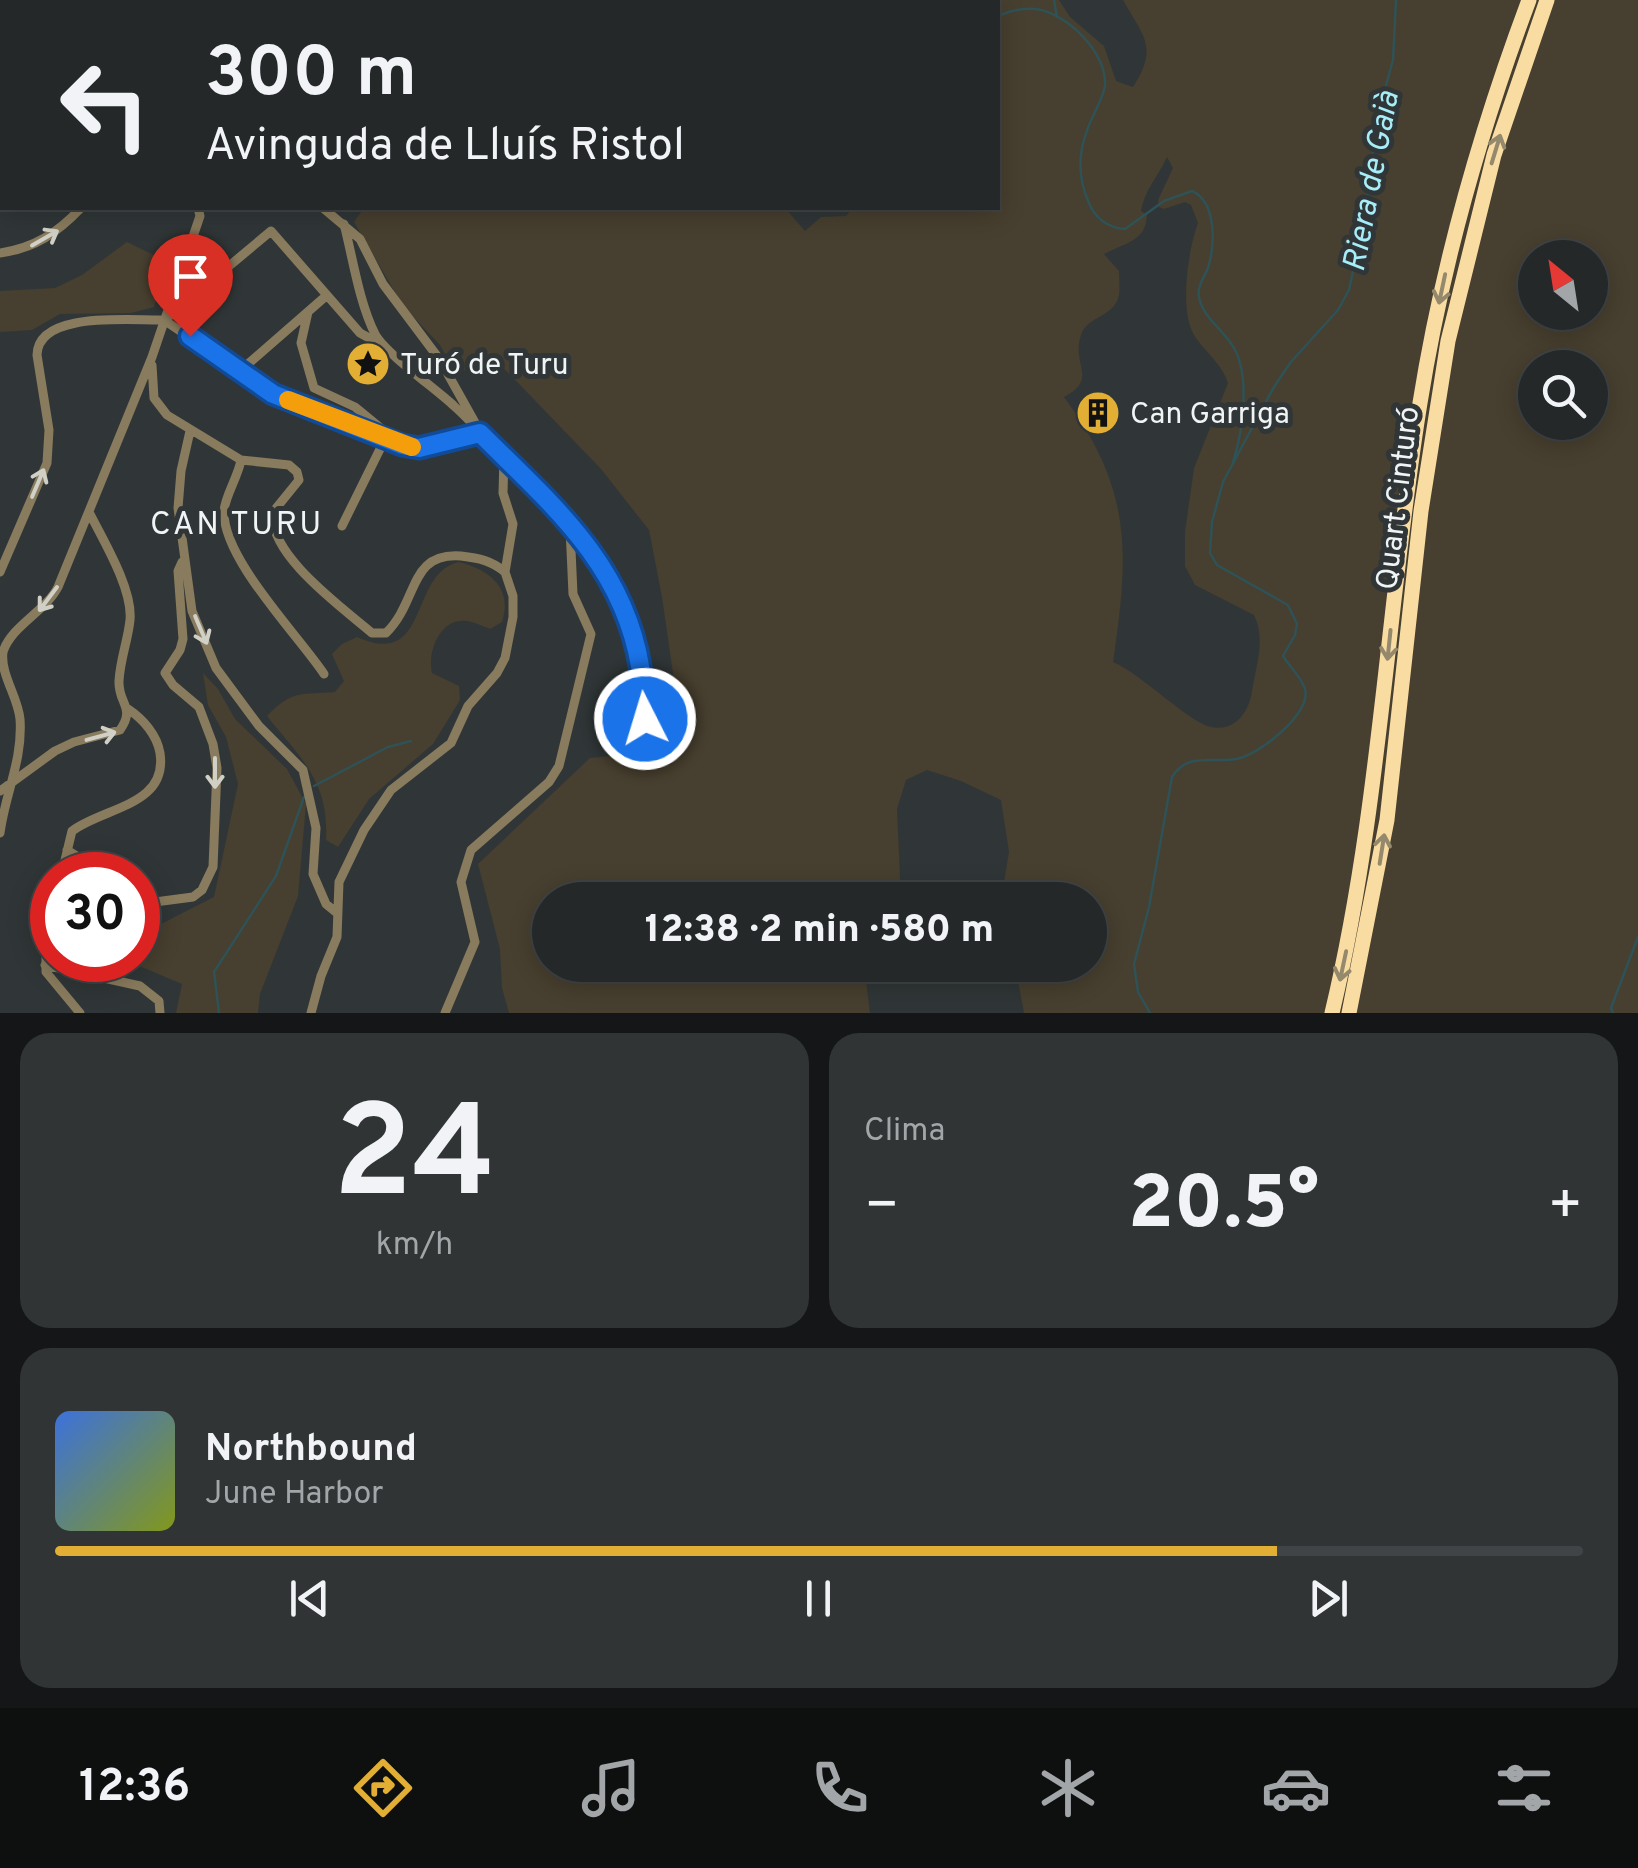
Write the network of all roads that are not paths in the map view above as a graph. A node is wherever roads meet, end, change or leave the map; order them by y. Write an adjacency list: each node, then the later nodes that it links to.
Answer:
1 (1529, 0): 3 (highway, Quart Cinturó)
2 (1547, 0): 3 (highway, Quart Cinturó)
3 (1526, 33): 4 (highway, Quart Cinturó)
4 (1473, 198): 46 (highway, Quart Cinturó, one-way to 46); 47 (highway, Quart Cinturó, one-way to 4)
5 (79, 210): 9 (street, one-way to 5)
6 (198, 210): 12 (street)
7 (326, 210): 8 (street)
8 (344, 224): 13 (street); 17 (street)
9 (0, 253)
10 (326, 296): 11 (street); 12 (street); 13 (street)
11 (308, 312): 15 (street); 18 (street)
12 (164, 320): 14 (street); 15 (street); 25 (street, one-way to 12)
13 (375, 336): 17 (street)
14 (152, 357): 16 (street); 21 (street)
15 (241, 370): 18 (street)
16 (190, 431): 20 (street); 24 (street)
17 (480, 433): 18 (street); 19 (street)
18 (385, 439): 22 (street)
19 (504, 456): 23 (street); 26 (street)
20 (241, 460): 26 (street); 27 (street)
21 (89, 512): 28 (street); 30 (street, one-way to 30)
22 (342, 526)
23 (570, 528): 29 (street); 45 (street)
24 (183, 559): 37 (street, one-way to 37); 38 (street, one-way to 38)
25 (0, 572)
26 (505, 572): 36 (street)
27 (324, 674)
28 (128, 709): 30 (street, one-way to 28); 34 (street)
29 (638, 733)
30 (15, 779): 31 (street); 32 (street); 33 (street)
31 (0, 782)
32 (0, 792)
33 (0, 833)
34 (67, 850): 35 (street)
35 (70, 852)
36 (339, 886): 37 (street); 39 (street)
37 (320, 894): 39 (street)
38 (160, 901)
39 (337, 913): 44 (street)
40 (54, 982): 42 (street)
41 (122, 982): 43 (street)
42 (80, 1013)
43 (160, 1013)
44 (311, 1013)
45 (445, 1013)
46 (1332, 1013)
47 (1349, 1013)

